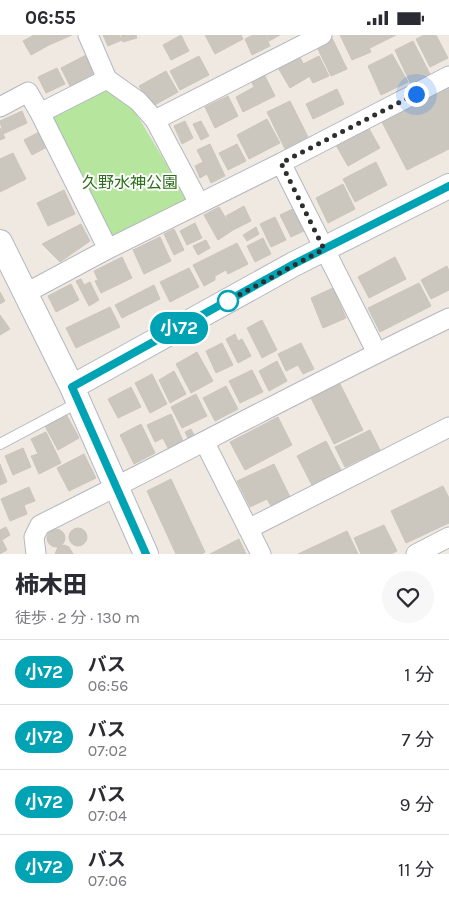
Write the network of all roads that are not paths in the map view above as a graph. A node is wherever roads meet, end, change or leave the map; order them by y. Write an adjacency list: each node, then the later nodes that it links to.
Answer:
1 (88, 35): 5 (street)
2 (322, 35): 3 (street)
3 (296, 41): 8 (street)
4 (449, 76): 9 (street)
5 (107, 79): 7 (street); 8 (street)
6 (0, 107): 7 (street)
7 (40, 113): 13 (street)
8 (155, 120): 11 (street)
9 (281, 163): 11 (street); 14 (street)
10 (449, 186): 14 (street)
11 (199, 203): 13 (street)
12 (0, 242): 15 (street)
13 (108, 249): 16 (street)
14 (324, 249): 18 (street); 19 (street)
15 (6, 269): 16 (street)
16 (26, 293): 19 (street)
17 (449, 318): 18 (street)
18 (377, 353): 21 (street)
19 (76, 394): 22 (lane); 23 (street)
20 (449, 427): 24 (street)
21 (205, 443): 23 (street); 24 (street)
22 (0, 444)
23 (118, 487): 26 (street); 27 (street)
24 (248, 529): 28 (street)
25 (449, 537): 29 (street)
26 (36, 554)
27 (146, 554)
28 (261, 554)
29 (416, 554)

